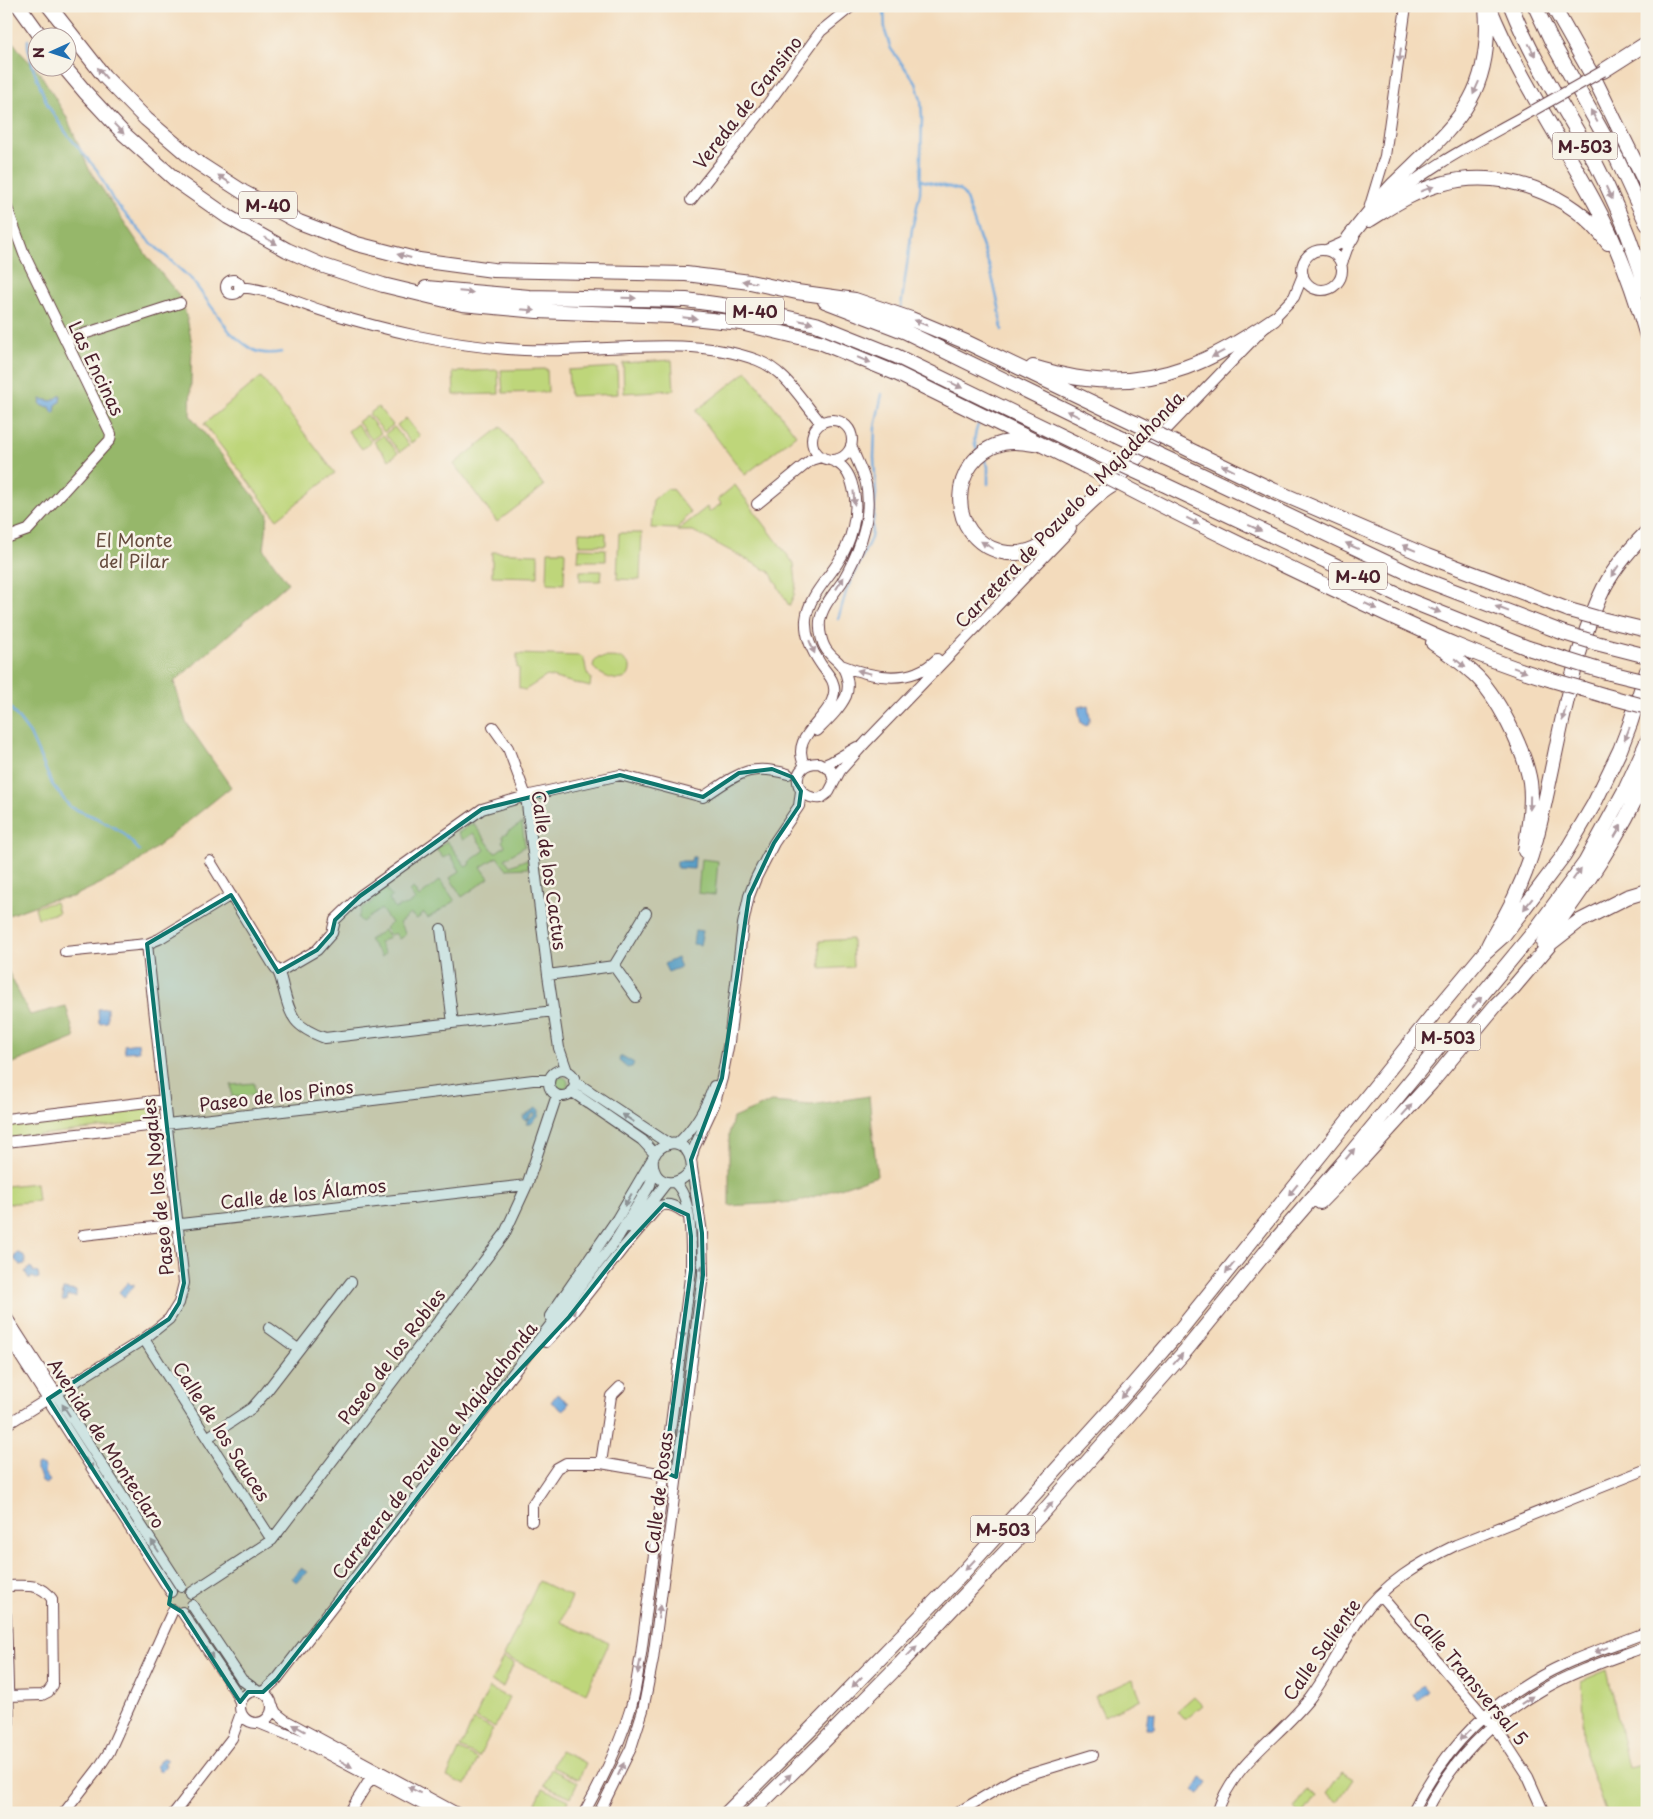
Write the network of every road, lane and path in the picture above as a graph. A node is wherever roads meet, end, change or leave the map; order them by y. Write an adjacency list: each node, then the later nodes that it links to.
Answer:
1 (19, 6): 9 (highway)
2 (49, 6): 27 (highway, M-40, one-way to 2)
3 (852, 6): 14 (street, Vereda de Gansino)
4 (1406, 6): 16 (street, one-way to 16)
5 (1488, 6): 16 (highway, one-way to 16); 22 (highway, M-503)
6 (1511, 6): 26 (highway, M-503, one-way to 26)
7 (1534, 6): 17 (highway, M-503, one-way to 7)
8 (1556, 8): 13 (highway, M-503)
9 (35, 28)
10 (1647, 43): 11 (highway)
11 (1603, 71): 16 (street, bridge)
12 (73, 78): 23 (highway, M-40, one-way to 23)
13 (1647, 186)
14 (691, 200)
15 (6, 205): 32 (street, Las Encinas)
16 (1367, 220): 18 (highway); 20 (street); 22 (highway, M-503, one-way to 22)
17 (1647, 224)
18 (1349, 238): 19 (street)
19 (1326, 250): 20 (street); 21 (street)
20 (1341, 266): 25 (street)
21 (1303, 274): 25 (street); 28 (street, Carretera de Pozuelo a Majadahonda)
22 (1627, 274): 31 (highway, M-503)
23 (383, 285): 36 (highway, one-way to 36); 48 (highway, M-40, one-way to 48, bridge)
24 (239, 287): 34 (street)
25 (1315, 289): 28 (street, Carretera de Pozuelo a Majadahonda)
26 (1647, 291)
27 (797, 292): 33 (highway, one-way to 27); 45 (highway, M-40, one-way to 27, bridge)
28 (1294, 297): 30 (street, Carretera de Pozuelo a Majadahonda)
29 (180, 302): 32 (street)
30 (1274, 319): 33 (highway, one-way to 33); 39 (street, Carretera de Pozuelo a Majadahonda)
31 (1647, 336)
32 (65, 340): 41 (street, Las Encinas)
33 (1006, 360): 43 (highway, one-way to 33, bridge)
34 (821, 422): 35 (street); 37 (street)
35 (851, 445): 38 (street); 46 (street, one-way to 35)
36 (1042, 445): 39 (highway, one-way to 36); 42 (highway, one-way to 42, bridge)
37 (813, 448): 38 (street); 38 (street)
38 (826, 458): 55 (street, one-way to 55)
39 (1115, 484): 44 (street, Carretera de Pozuelo a Majadahonda)
40 (1646, 532): 64 (highway, M-503, one-way to 64)
41 (6, 538)
42 (1407, 623): 49 (highway, one-way to 49, bridge); 64 (highway, one-way to 64)
43 (1647, 630)
44 (972, 632): 46 (street, one-way to 46); 51 (street, Carretera de Pozuelo a Majadahonda)
45 (1647, 656)
46 (841, 665): 53 (street)
47 (1647, 671): 71 (highway, M-503, one-way to 71)
48 (1647, 682)
49 (1647, 707)
50 (493, 727): 60 (street, Calle de los Cactus)
51 (866, 742): 54 (street, Carretera de Pozuelo a Majadahonda); 58 (street, Carretera de Pozuelo a Majadahonda)
52 (1647, 742): 100 (highway, M-503, one-way to 52)
53 (807, 744)
54 (824, 764): 55 (street); 58 (street)
55 (802, 769): 56 (street); 59 (street)
56 (788, 774): 59 (street); 60 (street)
57 (1647, 775): 76 (highway, M-503, one-way to 57)
58 (834, 782): 61 (street)
59 (800, 786): 61 (street); 62 (street)
60 (526, 796): 73 (street); 74 (street, Calle de los Cactus)
61 (817, 798): 62 (street)
62 (794, 814): 80 (street)
63 (210, 861): 66 (street)
64 (1519, 886): 71 (highway, M-503)
65 (1647, 891): 76 (highway)
66 (231, 895): 69 (street); 73 (street)
67 (646, 913): 72 (street)
68 (441, 929): 78 (street)
69 (146, 944): 70 (street); 85 (street, Paseo de los Nogales)
70 (65, 952)
71 (1485, 952): 147 (highway, M-503, one-way to 147)
72 (614, 966): 74 (street); 75 (street)
73 (276, 969): 78 (street)
74 (548, 975): 77 (street, Calle de los Cactus)
75 (636, 997)
76 (1496, 1005): 100 (highway, one-way to 76)
77 (554, 1011): 78 (street); 79 (street, Calle de los Cactus)
78 (453, 1023)
79 (555, 1024): 81 (street, Calle de los Cactus); 82 (street, Calle de los Cactus)
80 (730, 1027): 89 (street); 91 (street, one-way to 80)
81 (567, 1071): 82 (street); 83 (street)
82 (552, 1076): 84 (street); 87 (street, Paseo de los Pinos)
83 (572, 1086): 84 (street); 89 (street, one-way to 83); 90 (street)
84 (557, 1094): 94 (street, Paseo de los Robles)
85 (164, 1100): 86 (street); 87 (street, Paseo de los Nogales)
86 (6, 1119)
87 (166, 1125): 88 (street, Paseo de los Pinos); 96 (street, Paseo de los Nogales)
88 (6, 1142)
89 (673, 1144): 90 (street); 91 (street)
90 (654, 1156): 92 (street); 107 (street, one-way to 107)
91 (691, 1164): 93 (street); 114 (street, Calle de Rosas, one-way to 91)
92 (654, 1170): 93 (street); 98 (street, Carretera de Pozuelo a Majadahonda)
93 (671, 1183): 95 (street, Calle de Rosas); 98 (street, Carretera de Pozuelo a Majadahonda)
94 (527, 1185): 96 (street, Calle de los Álamos); 116 (street, Paseo de los Robles)
95 (688, 1215): 107 (street, one-way to 95); 113 (street, Calle de Rosas, one-way to 113)
96 (177, 1223): 97 (street, Calle de los Álamos); 104 (street, Paseo de los Nogales)
97 (83, 1235)
98 (616, 1240): 107 (street, Carretera de Pozuelo a Majadahonda)
99 (351, 1282): 105 (street)
100 (1218, 1312): 148 (highway, M-503, one-way to 100)
101 (6, 1316): 108 (street, Avenida de Monteclaro)
102 (269, 1328): 105 (street)
103 (6, 1334): 108 (street, Avenida de Monteclaro)
104 (144, 1340): 108 (street, Paseo de los Nogales); 110 (street, Calle de los Sauces)
105 (298, 1349): 110 (street)
106 (620, 1387): 111 (street)
107 (503, 1388): 127 (street, Carretera de Pozuelo a Majadahonda)
108 (52, 1397): 109 (street, Paseo de los Nogales); 118 (street, Avenida de Monteclaro, one-way to 108); 119 (street, Avenida de Monteclaro, one-way to 119)
109 (6, 1425)
110 (207, 1438): 116 (street, Calle de los Sauces)
111 (601, 1463): 113 (street); 115 (street)
112 (1647, 1469): 121 (street, Calle Saliente)
113 (664, 1472): 114 (street); 145 (street, Calle de Rosas, one-way to 145)
114 (676, 1477): 146 (street, Calle de Rosas, one-way to 114)
115 (532, 1521)
116 (272, 1540): 120 (street, Paseo de los Robles)
117 (6, 1586): 129 (street)
118 (181, 1587): 119 (street); 120 (street)
119 (171, 1592): 123 (street)
120 (191, 1593): 122 (street)
121 (1380, 1595): 133 (street, Calle Transversal 5); 150 (street, Calle Saliente)
122 (192, 1605): 123 (street); 128 (street)
123 (178, 1611): 130 (street, one-way to 130); 140 (street)
124 (6, 1615): 129 (street)
125 (1647, 1632): 133 (street, one-way to 133)
126 (1647, 1646): 135 (street, one-way to 126)
127 (277, 1679): 128 (street, Carretera de Pozuelo a Majadahonda); 131 (street, Carretera de Pozuelo a Majadahonda)
128 (259, 1691): 130 (street); 131 (street)
129 (8, 1696): 136 (street)
130 (240, 1702): 132 (street)
131 (272, 1704): 134 (street); 139 (street, one-way to 131)
132 (241, 1714): 134 (street); 137 (street)
133 (1484, 1716): 135 (street, Calle Transversal 5); 151 (street, one-way to 151)
134 (256, 1723): 137 (street); 139 (street, one-way to 139)
135 (1492, 1725): 152 (street); 153 (street, Calle Transversal 5)
136 (6, 1729)
137 (230, 1740): 141 (street)
138 (1093, 1755): 149 (street)
139 (374, 1774): 142 (street); 143 (street); 144 (street, one-way to 139)
140 (64, 1813)
141 (174, 1813)
142 (349, 1813)
143 (438, 1813)
144 (458, 1813)
145 (584, 1813)
146 (599, 1813)
147 (727, 1813)
148 (751, 1813)
149 (957, 1813)
150 (1217, 1813)
151 (1412, 1813)
152 (1426, 1813)
153 (1544, 1813)

